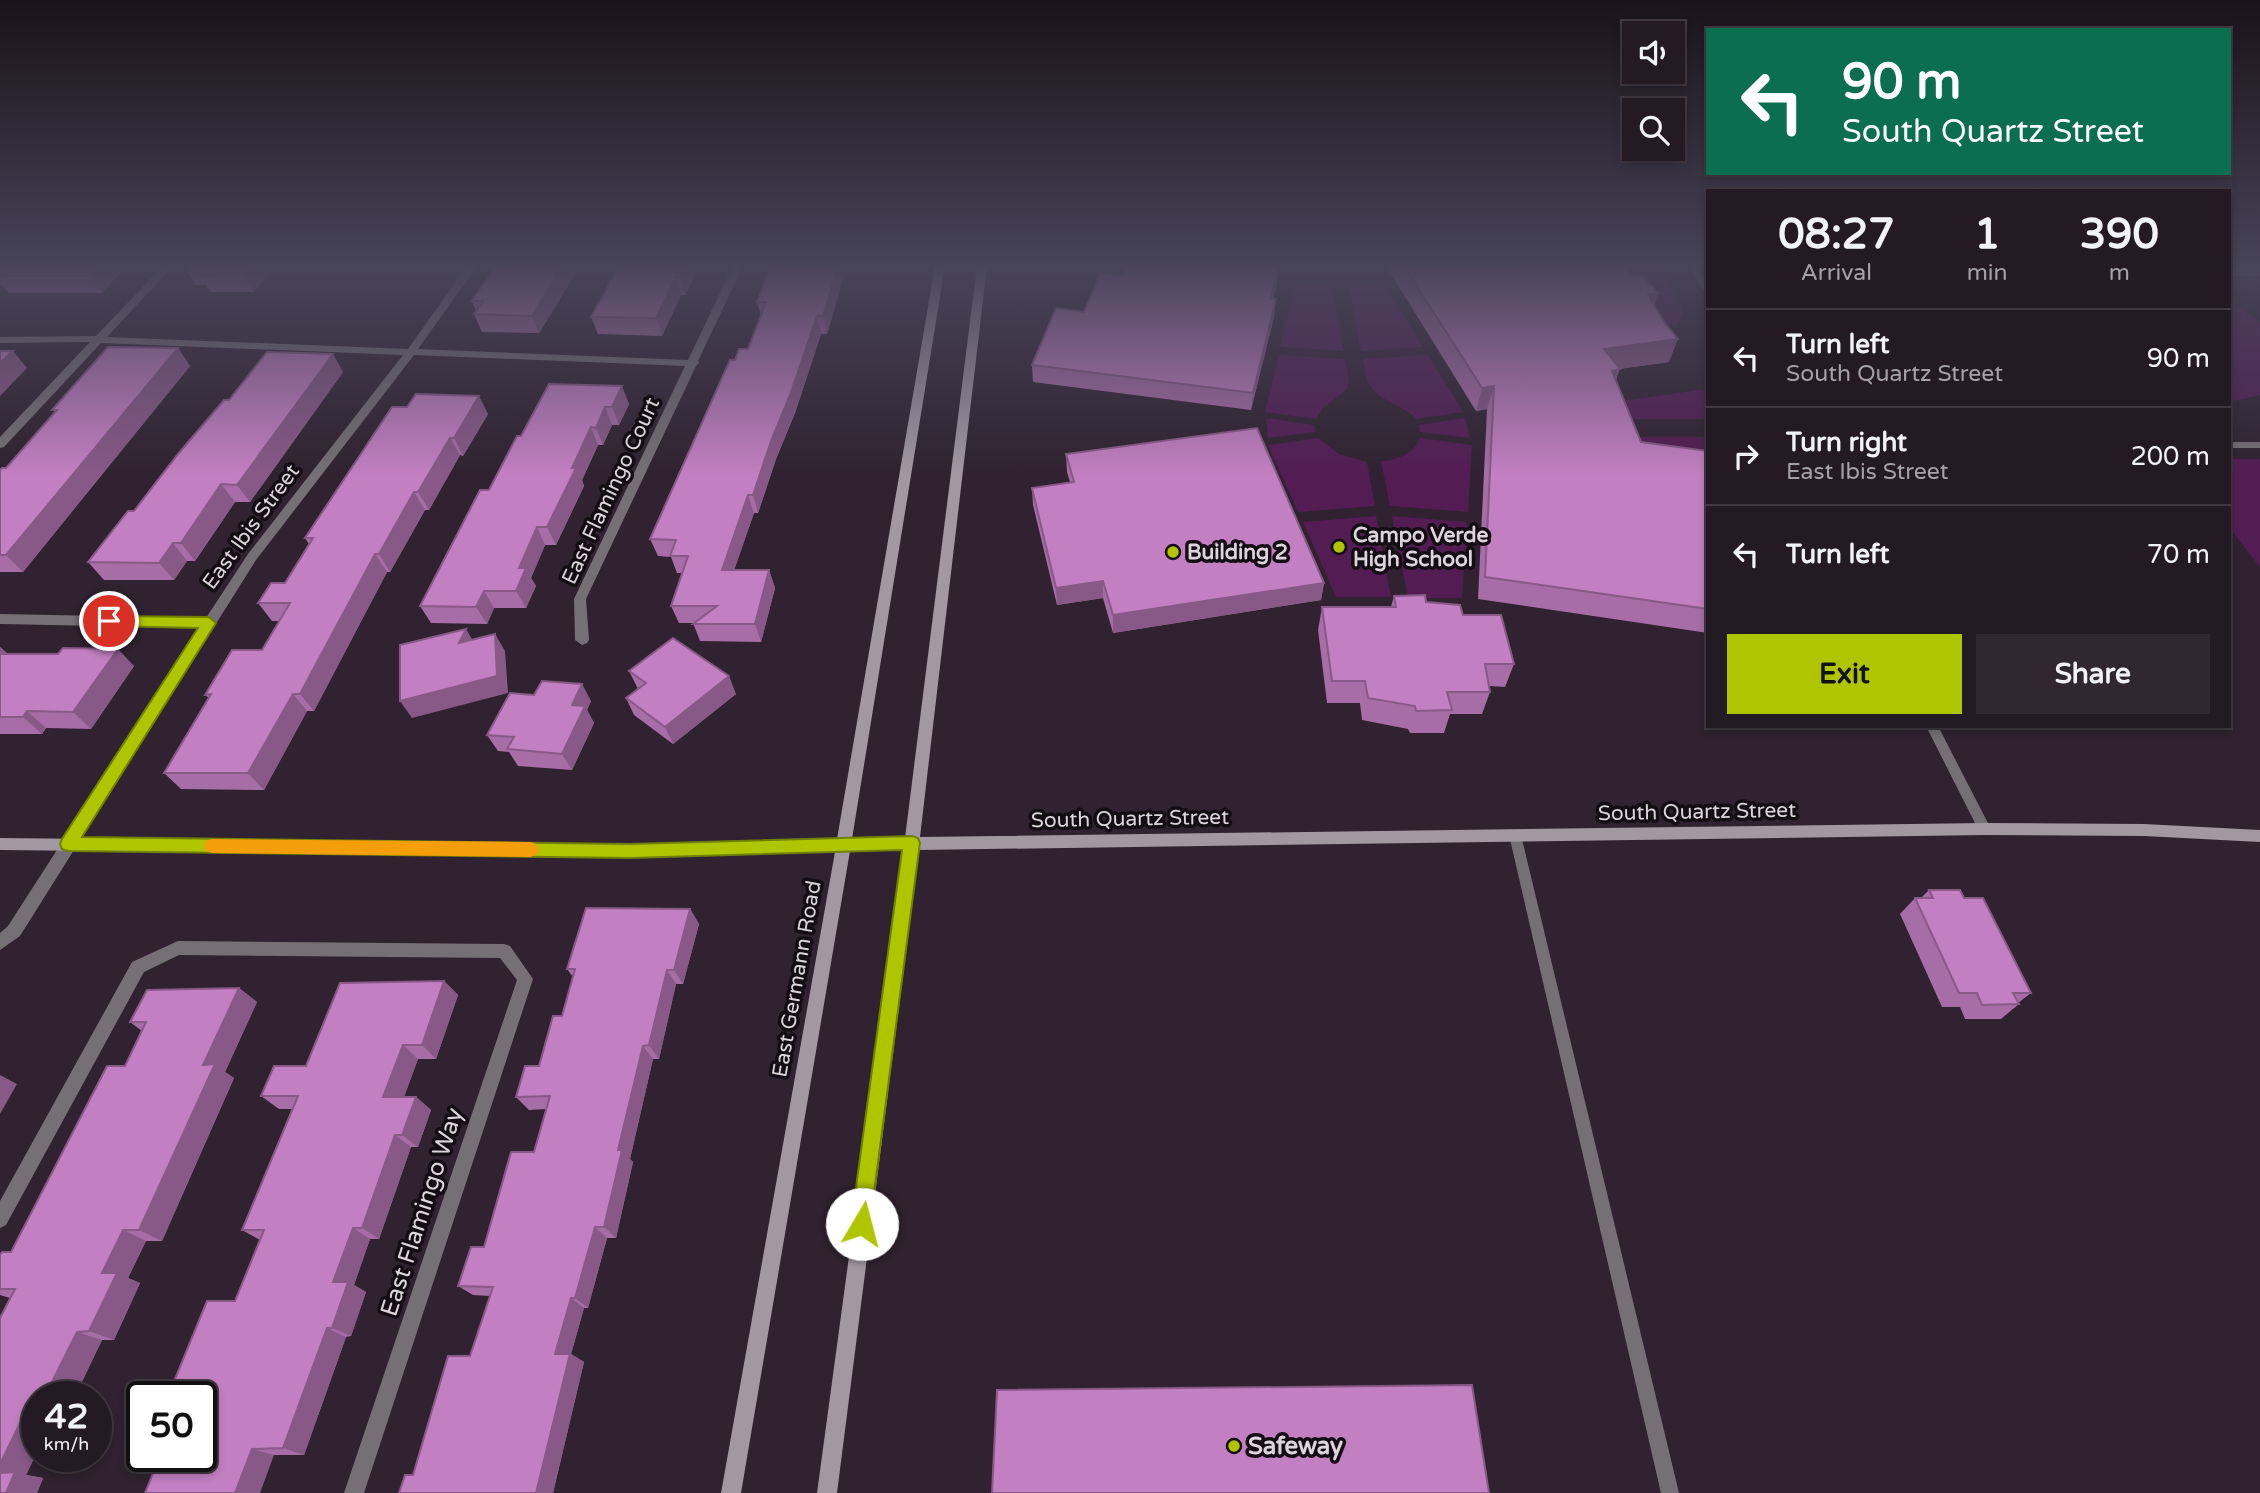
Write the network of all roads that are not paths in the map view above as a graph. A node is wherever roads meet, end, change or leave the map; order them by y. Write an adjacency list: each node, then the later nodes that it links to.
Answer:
1 (104, 336): 7 (street)
2 (422, 336): 8 (street, East Ibis Street)
3 (706, 336): 9 (street, East Flamingo Court)
4 (928, 336): 23 (main road, East Germann Road)
5 (974, 336): 20 (main road)
6 (0, 340): 7 (street)
7 (99, 341): 8 (street); 10 (street)
8 (410, 353): 9 (street); 14 (street, East Ibis Street)
9 (694, 363): 15 (street, East Flamingo Court)
10 (0, 444)
11 (2231, 445): 12 (lane)
12 (2260, 445)
13 (0, 619): 14 (street)
14 (209, 623): 22 (street, East Ibis Street)
15 (582, 640)
16 (1933, 728): 17 (lane)
17 (1985, 829): 18 (main road, South Quartz Street); 19 (main road, South Quartz Street)
18 (1515, 835): 20 (main road, South Quartz Street); 29 (lane)
19 (2259, 837)
20 (912, 843): 23 (main road, South Quartz Street); 28 (main road)
21 (0, 844): 22 (main road, South Quartz Street)
22 (68, 844): 23 (main road, South Quartz Street); 24 (street, East Ibis Street)
23 (844, 845): 27 (main road, East Germann Road)
24 (0, 943)
25 (0, 1219): 26 (street, East Flamingo Way)
26 (354, 1493)
27 (731, 1493)
28 (827, 1493)
29 (1670, 1493)

